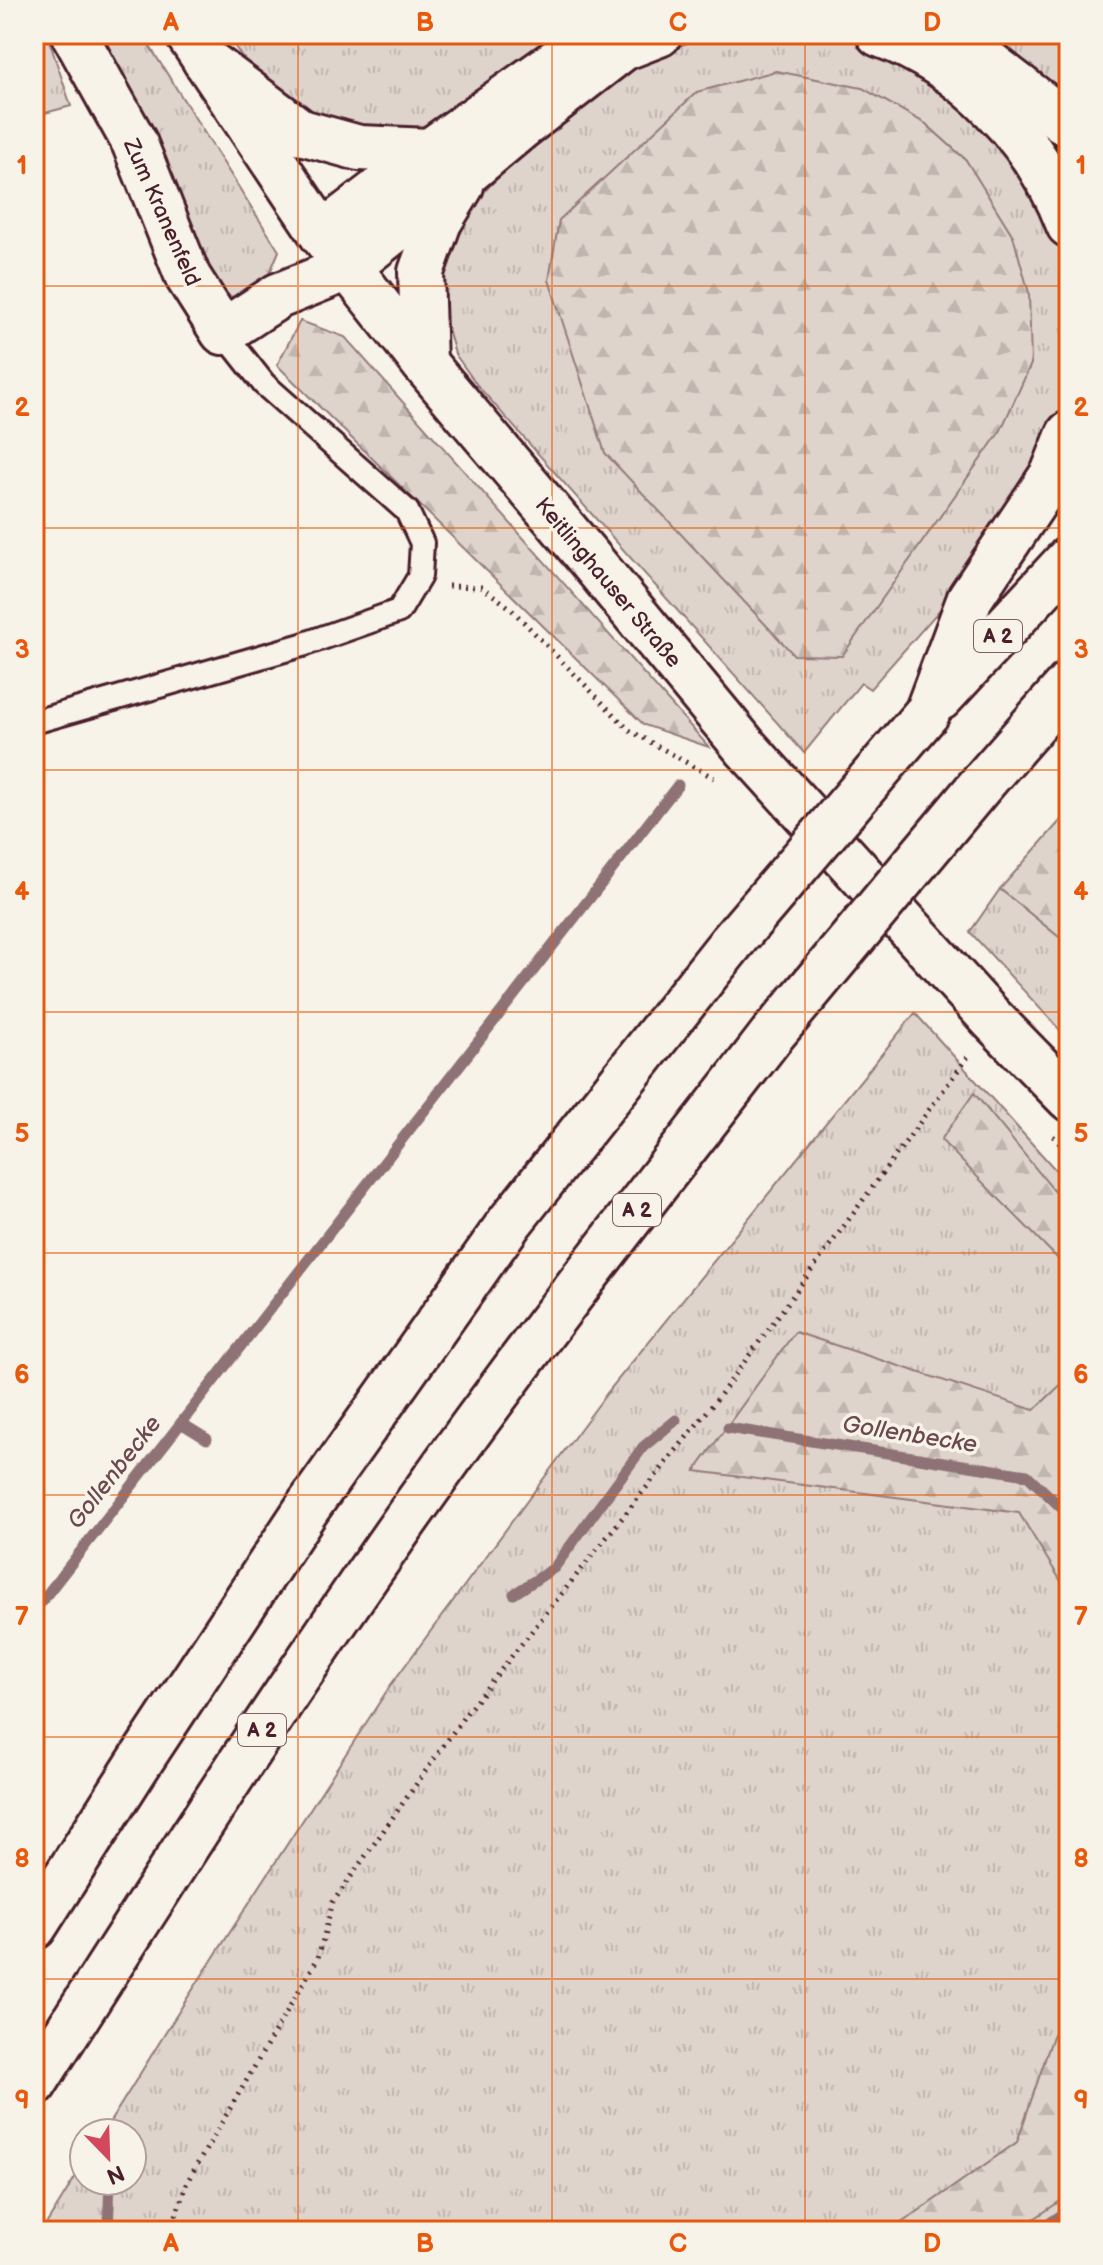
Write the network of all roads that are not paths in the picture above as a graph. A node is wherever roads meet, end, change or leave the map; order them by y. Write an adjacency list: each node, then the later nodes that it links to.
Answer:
1 (74, 34): 12 (main road, Zum Kranenfeld)
2 (596, 34): 8 (main road)
3 (659, 34): 9 (main road)
4 (879, 34): 10 (main road)
5 (945, 34): 7 (main road)
6 (197, 47): 8 (main road); 11 (main road, Keitlinghauser Straße)
7 (1069, 125)
8 (430, 151): 11 (main road)
9 (470, 170): 11 (main road); 13 (main road)
10 (1069, 225)
11 (335, 251): 12 (main road); 13 (main road, Keitlinghauser Straße)
12 (223, 332): 18 (lane)
13 (424, 363): 19 (main road, Keitlinghauser Straße)
14 (1069, 434): 17 (main road)
15 (1069, 559): 17 (main road, A 2)
16 (1069, 684): 21 (main road, A 2, bridge)
17 (927, 713): 20 (main road, A 2, bridge)
18 (34, 722)
19 (1069, 1098)
20 (34, 1927)
21 (34, 2084)

